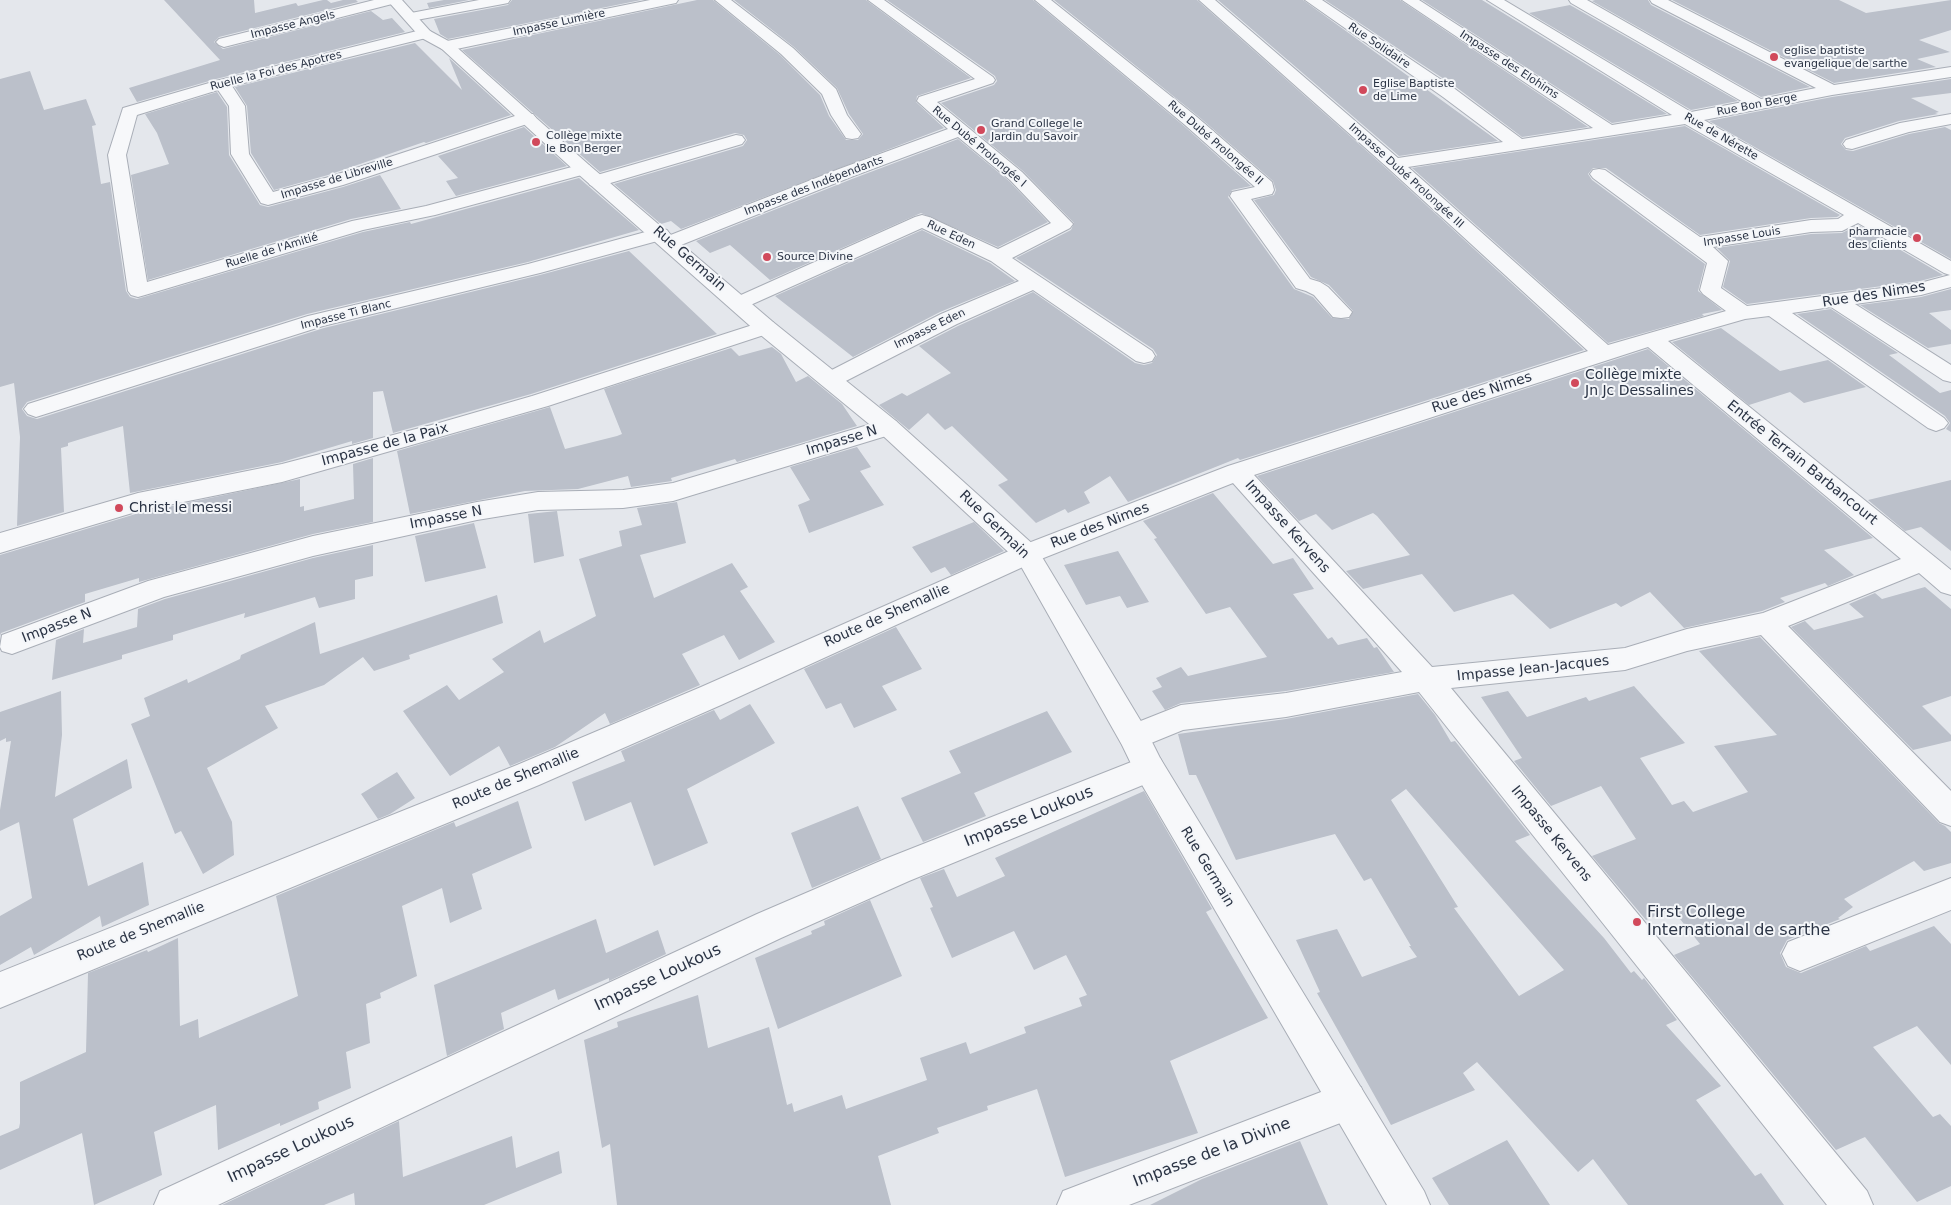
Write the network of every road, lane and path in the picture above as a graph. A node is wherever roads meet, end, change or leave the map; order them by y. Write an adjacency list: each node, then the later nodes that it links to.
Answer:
1 (393, 0): 15 (street, Rue Germain); 18 (street, Impasse Angels)
2 (503, 0): 15 (street)
3 (671, 0): 16 (street, Impasse Lumière)
4 (722, 0): 30 (street)
5 (875, 0): 29 (street, Rue Dubé Prolongée I)
6 (1042, 0): 47 (street, Rue Dubé Prolongée II)
7 (1206, 0): 34 (street, Impasse Dubé Prolongée III)
8 (1312, 0): 33 (street, Rue Solidaire)
9 (1409, 0): 28 (street, Impasse des Elohims)
10 (1576, 0): 23 (street)
11 (1657, 0): 22 (street)
12 (1497, 2): 13 (street); 26 (street, Rue de Nérette)
13 (1519, 2)
14 (575, 6): 16 (street)
15 (411, 17): 17 (street, Rue Germain)
16 (585, 17): 19 (street, Impasse Lumière)
17 (425, 34): 19 (street, Rue Germain); 21 (street, Ruelle la Foi des Apotres)
18 (224, 42)
19 (447, 46): 25 (street, Rue Germain)
20 (1951, 72): 22 (street, Rue Bon Berge)
21 (222, 84): 24 (street, Ruelle la Foi des Apotres); 25 (street, Impasse de Libreville)
22 (1832, 90): 23 (street, Rue Bon Berge)
23 (1760, 105): 26 (street, Rue Bon Berge)
24 (129, 112): 36 (street, Ruelle de l'Amitié)
25 (527, 118): 36 (street, Rue Germain)
26 (1688, 118): 28 (street, Rue Bon Berge); 37 (street, Rue de Nérette)
27 (1951, 120): 32 (street)
28 (1608, 130): 33 (street, Rue Bon Berge)
29 (959, 131): 38 (street, Impasse des Indépendants); 40 (street, Rue Dubé Prolongée I)
30 (852, 134)
31 (736, 140): 36 (street)
32 (1852, 144)
33 (1519, 145): 34 (street, Rue Bon Berge)
34 (1394, 164): 51 (street, Impasse Dubé Prolongée III)
35 (1599, 174): 39 (street)
36 (590, 175): 38 (street, Rue Germain)
37 (1856, 216): 39 (street, Impasse Louis); 41 (street, Rue de Nérette)
38 (665, 238): 45 (street, Rue Germain); 55 (street, Impasse Ti Blanc)
39 (1696, 244): 48 (street, Impasse Louis)
40 (998, 257): 43 (street); 45 (street, Rue Eden)
41 (1951, 268)
42 (1951, 281): 44 (street, Rue des Nimes)
43 (1033, 282): 52 (street); 54 (street, Impasse Eden)
44 (1835, 301): 46 (street, Rue des Nimes); 53 (street)
45 (739, 303): 49 (street, Rue Germain)
46 (1773, 309): 48 (street, Rue des Nimes); 56 (street)
47 (1341, 312)
48 (1744, 313): 50 (street, Rue des Nimes)
49 (764, 327): 54 (street, Rue Germain); 59 (street, Impasse de la Paix)
50 (1653, 340): 51 (street, Rue des Nimes); 61 (street, Entrée Terrain Barbancourt)
51 (1604, 353): 58 (street, Rue des Nimes)
52 (1144, 356)
53 (1951, 374)
54 (830, 380): 57 (street, Rue Germain)
55 (36, 409)
56 (1936, 423)
57 (888, 427): 60 (street, Rue Germain); 64 (street, Impasse N)
58 (1237, 472): 60 (street, Rue des Nimes); 65 (street, Impasse Kervens)
59 (0, 543)
60 (1027, 554): 66 (street, Rue Germain); 71 (street, Route de Shemallie)
61 (1922, 561): 62 (street, Entrée Terrain Barbancourt); 63 (street, Impasse Jean-Jacques)
62 (1951, 585)
63 (1767, 623): 65 (street, Impasse Jean-Jacques); 68 (street)
64 (12, 643)
65 (1426, 679): 66 (street, Impasse Jean-Jacques); 76 (street, Impasse Kervens)
66 (1134, 737): 67 (street, Rue Germain)
67 (1149, 768): 72 (street, Rue Germain); 73 (street, Impasse Loukous)
68 (1951, 812)
69 (1951, 894): 70 (street)
70 (1800, 954)
71 (0, 990)
72 (1347, 1101): 74 (street, Impasse de la Divine); 75 (street, Rue Germain)
73 (174, 1205)
74 (1077, 1205)
75 (1410, 1205)
76 (1853, 1205)

